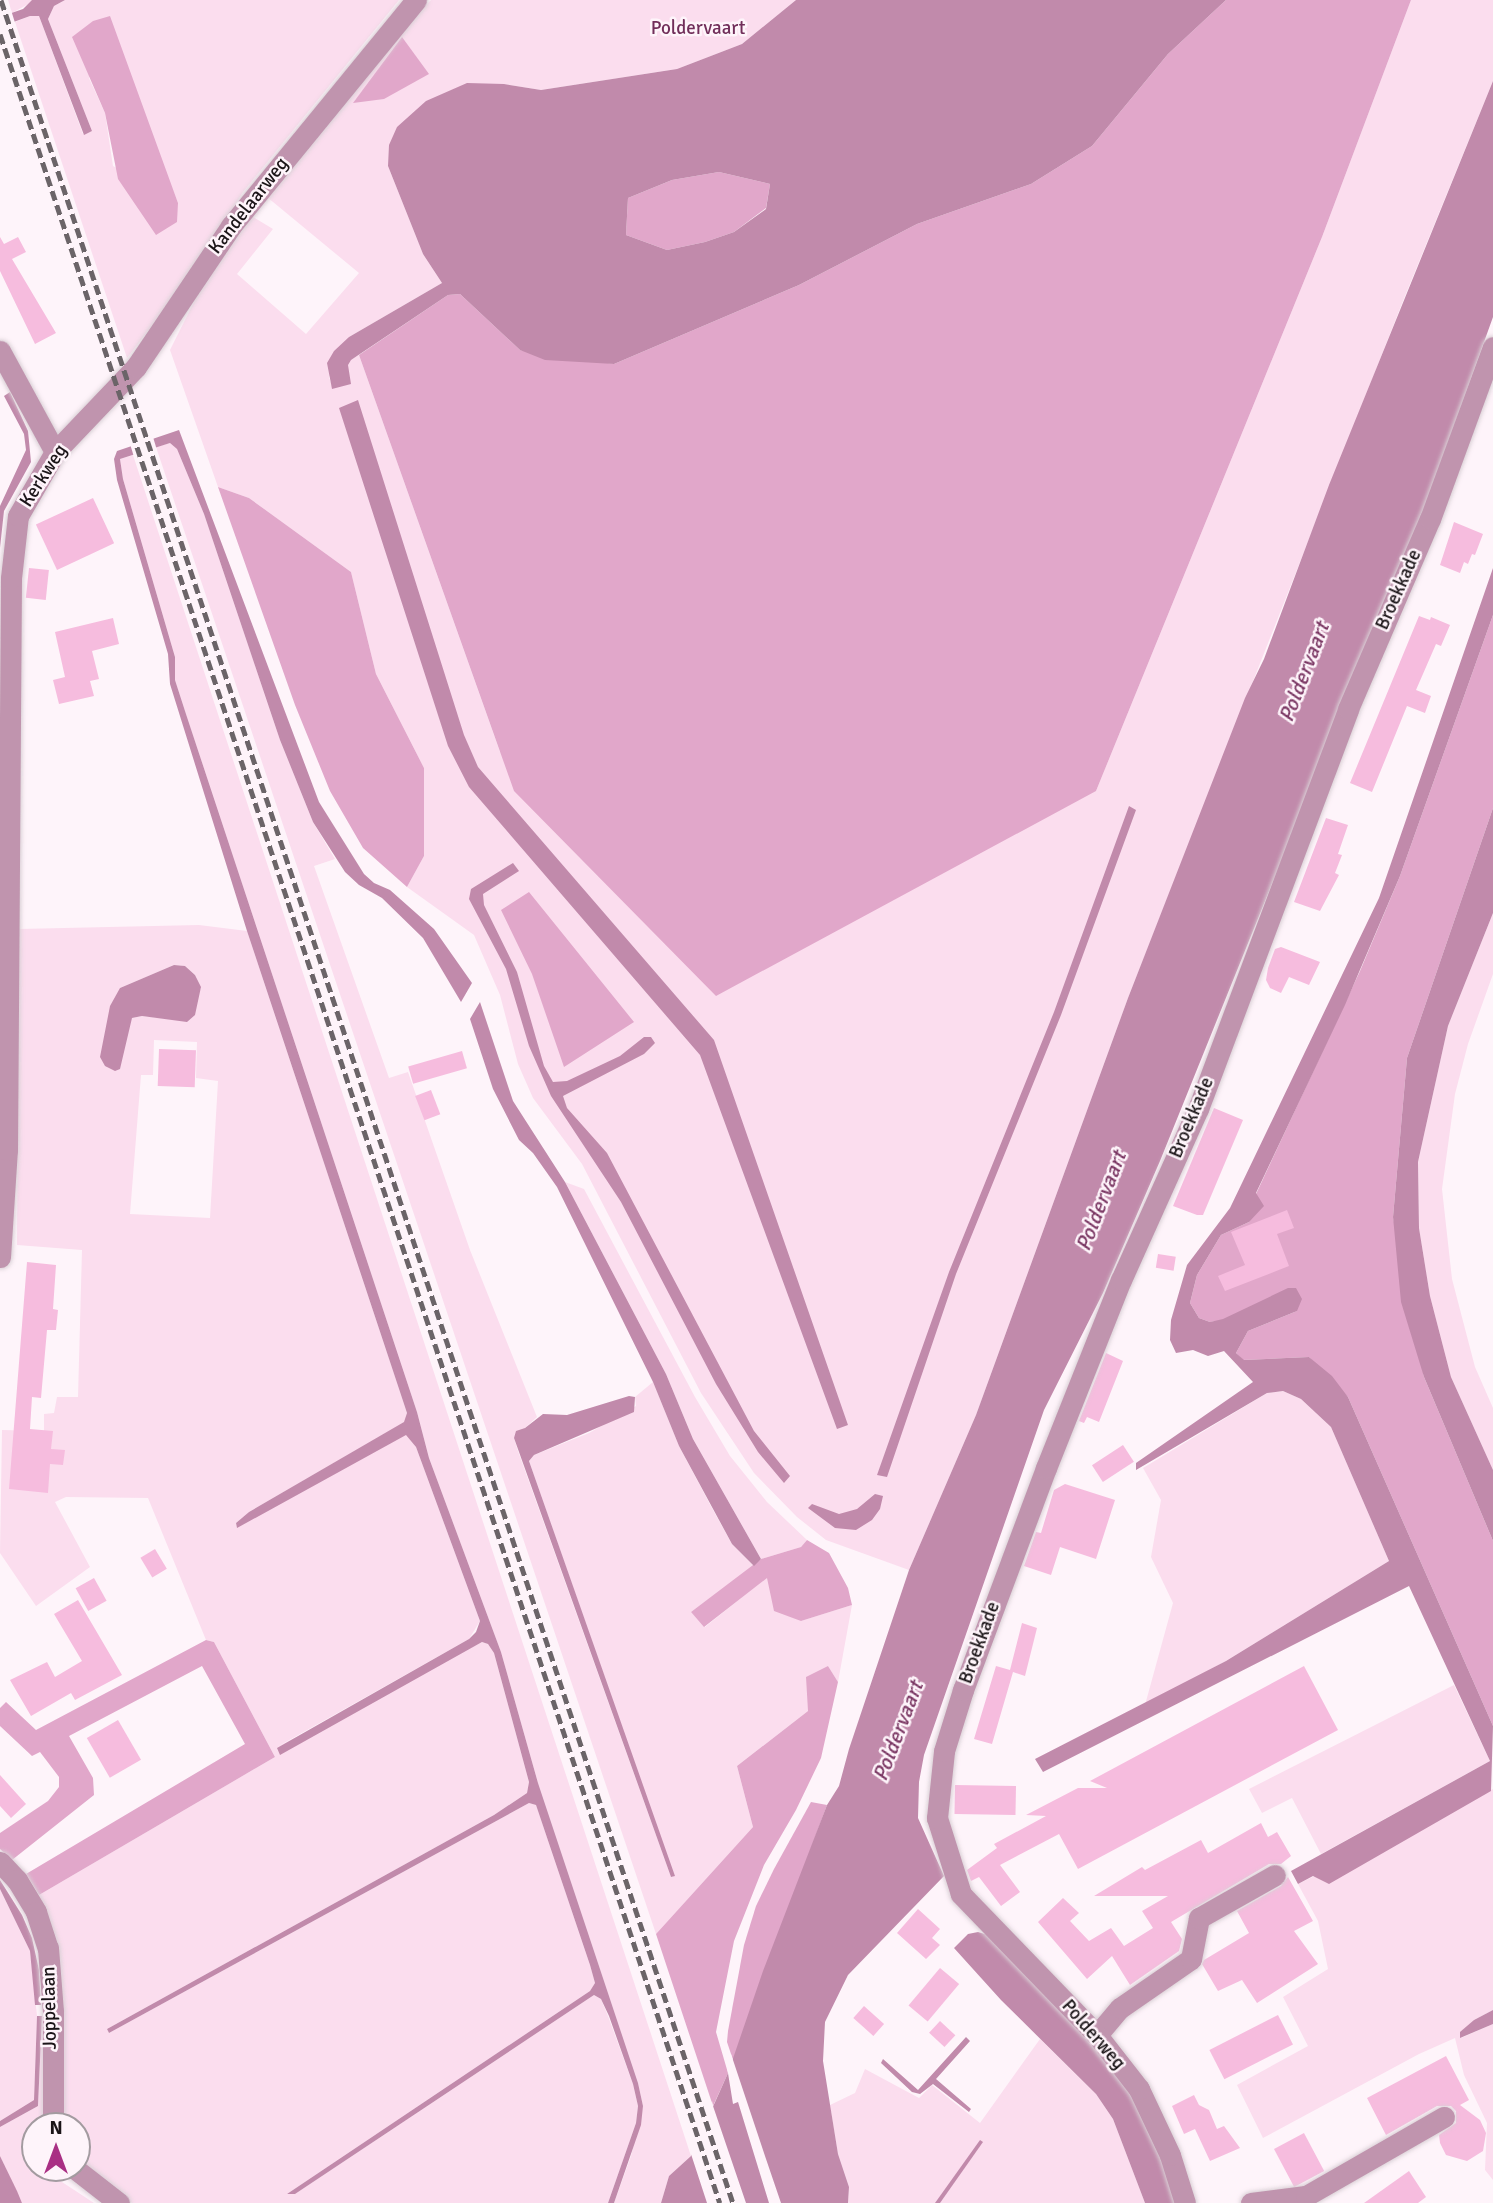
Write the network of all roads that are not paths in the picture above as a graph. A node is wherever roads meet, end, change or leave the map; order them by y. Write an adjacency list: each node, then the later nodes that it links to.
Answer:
1 (416, 0): 4 (street, Kandelaarweg)
2 (1493, 347): 9 (street, Broekkade)
3 (0, 351): 5 (street)
4 (90, 416): 5 (street, Kerkweg)
5 (55, 452): 6 (street, Kerkweg)
6 (0, 1257)
7 (0, 1862): 11 (street, Joppelaan)
8 (1275, 1875): 10 (street)
9 (961, 1894): 10 (street, Polderweg)
10 (1097, 2035): 15 (street, Polderweg)
11 (53, 2112)
12 (1444, 2117): 16 (street)
13 (91, 2181): 14 (street)
14 (119, 2203)
15 (1185, 2203)
16 (1251, 2203)

